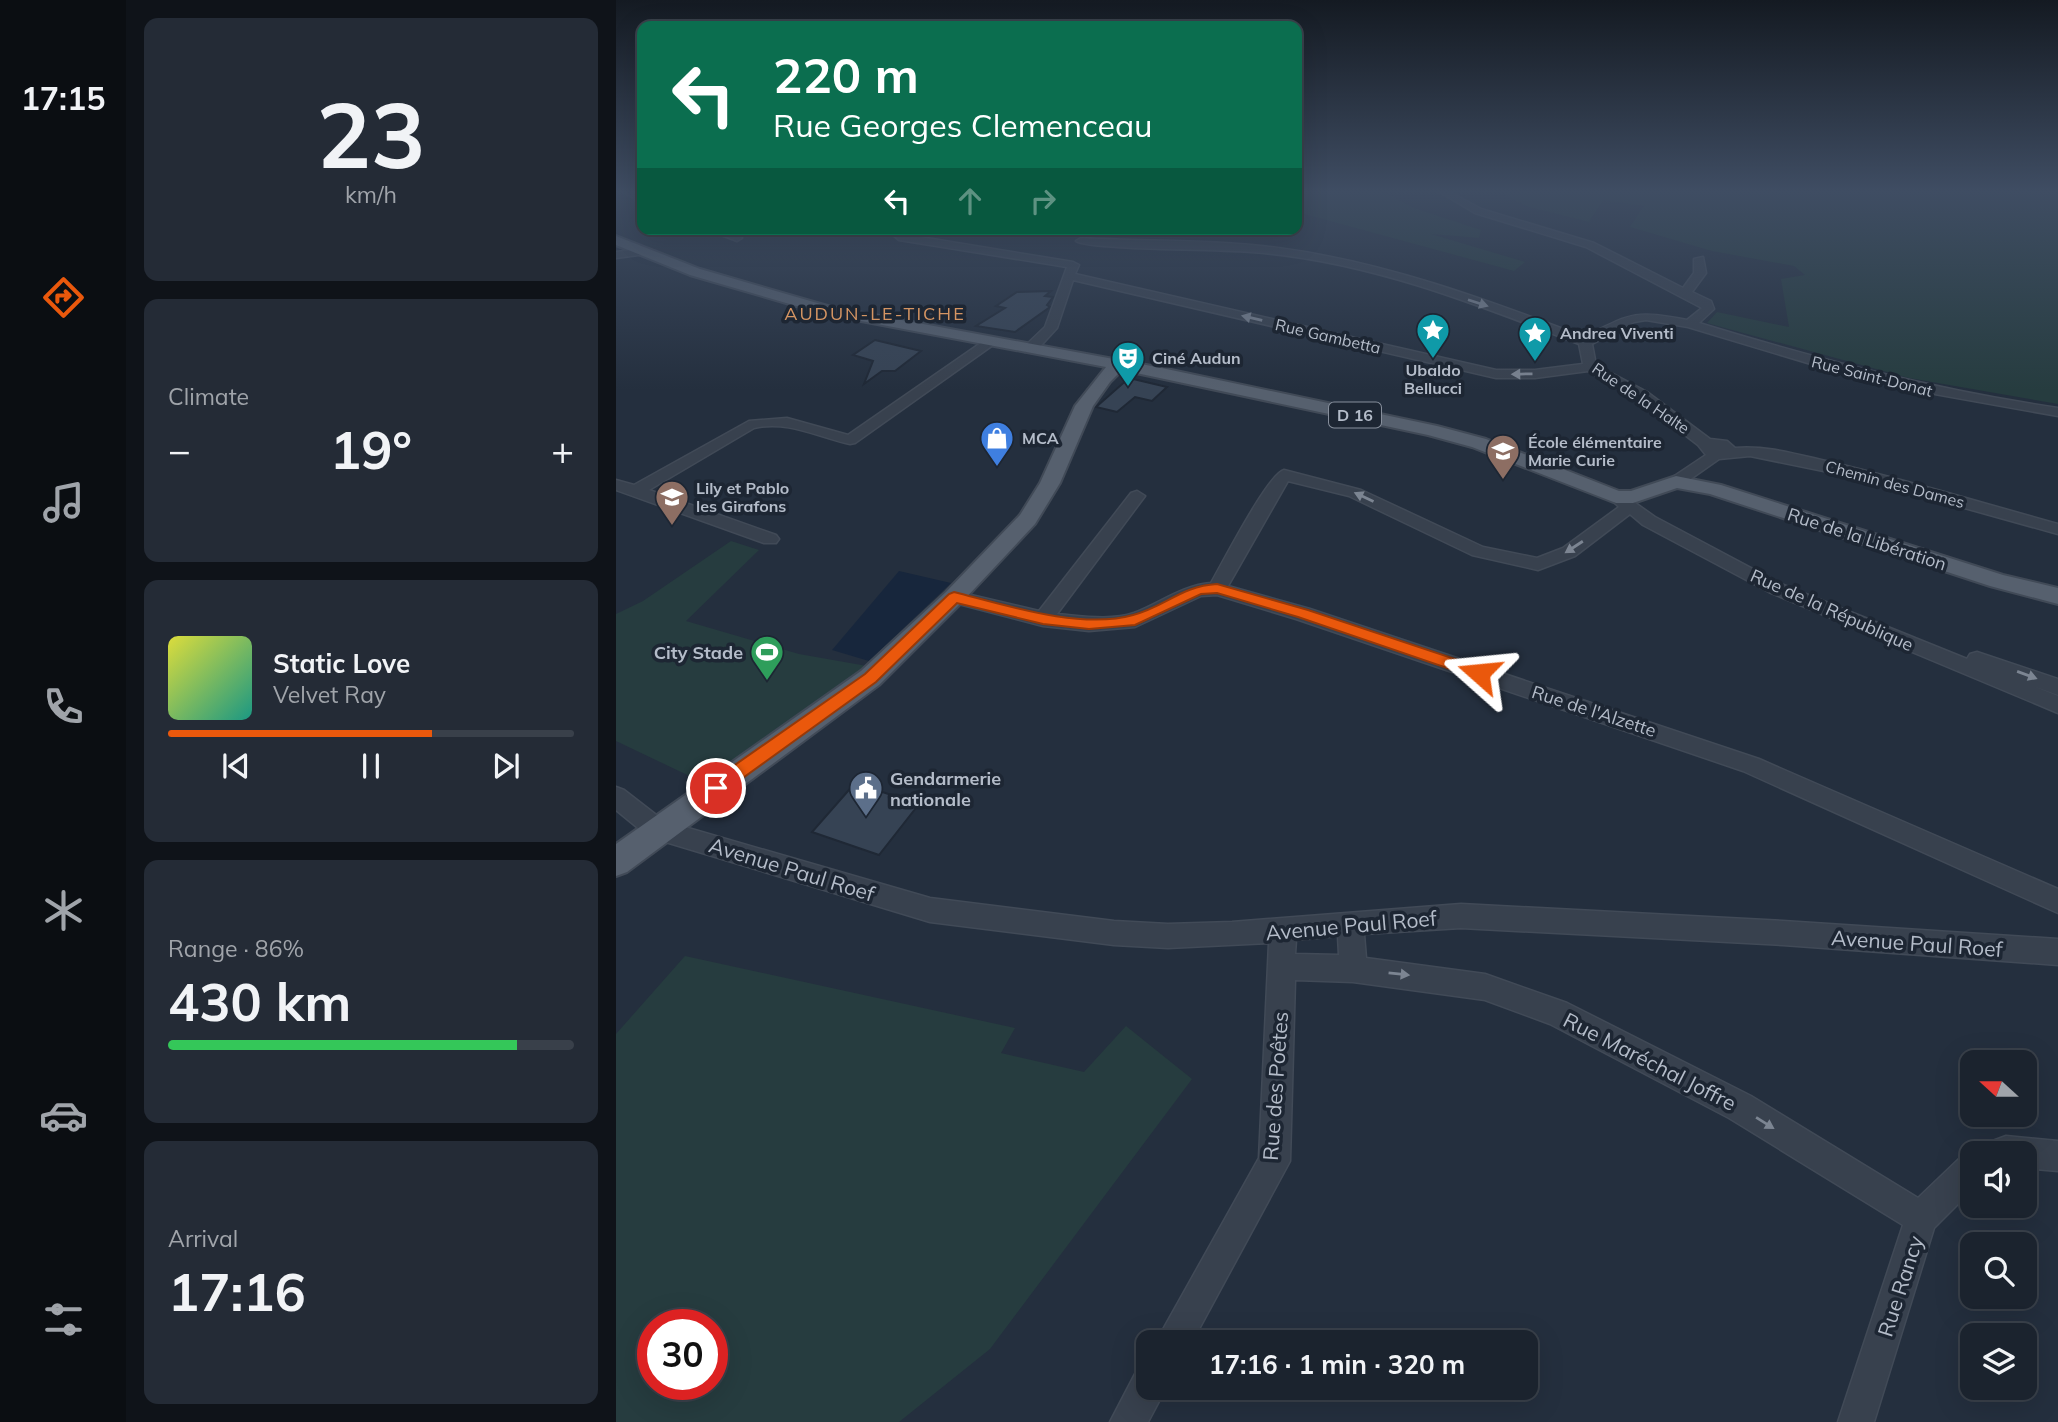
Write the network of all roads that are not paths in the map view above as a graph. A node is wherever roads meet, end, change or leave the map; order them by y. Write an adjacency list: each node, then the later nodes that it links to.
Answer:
1 (658, 257): 11 (main road, D 16)
2 (1024, 257): 8 (street, Rue Gambetta)
3 (1076, 257): 8 (street)
4 (1091, 257): 8 (street)
5 (1307, 257): 12 (street, one-way to 12)
6 (1622, 257): 9 (street)
7 (1699, 259): 9 (street)
8 (1073, 265): 13 (street); 15 (street, Rue Gambetta, one-way to 8)
9 (1686, 292): 10 (street)
10 (1690, 324): 12 (street, Rue de la Halte); 16 (street, Rue Saint-Donat)
11 (988, 342): 13 (main road, D 16); 20 (street)
12 (1585, 342): 15 (street, Rue de la Halte)
13 (1030, 349): 14 (main road, D 16)
14 (1118, 365): 22 (main road, D 16); 27 (main road)
15 (1590, 367): 17 (street, Rue de la Halte)
16 (2058, 412)
17 (1717, 450): 18 (street); 23 (street, Chemin des Dames)
18 (1676, 482): 22 (main road); 26 (main road, Rue de la Libération)
19 (616, 485): 20 (street)
20 (636, 491): 24 (street)
21 (1137, 496): 28 (street)
22 (1635, 507): 25 (street, one-way to 25); 29 (street, one-way to 29); 30 (street, Rue de la République)
23 (2058, 530)
24 (770, 539)
25 (1217, 589): 28 (street, Rue de l'Alzette); 34 (street, Rue de l'Alzette)
26 (2058, 596)
27 (954, 597): 28 (street, Rue de l'Alzette); 32 (main road)
28 (1043, 619)
29 (2058, 687)
30 (2058, 705)
31 (616, 797): 32 (street)
32 (657, 830): 33 (main road); 36 (street, Avenue Paul Roef)
33 (616, 862)
34 (2058, 901)
35 (1350, 923): 36 (street, Avenue Paul Roef); 37 (street, Avenue Paul Roef); 39 (street)
36 (1283, 930): 38 (street, Rue des Poêtes)
37 (2058, 952)
38 (1282, 966): 39 (street, Rue Maréchal Joffre); 44 (street, Rue des Poêtes)
39 (1353, 969): 43 (street, Rue Maréchal Joffre, one-way to 43)
40 (2037, 1154): 41 (street)
41 (2058, 1156)
42 (1960, 1180): 43 (street, Rue Rancy)
43 (1921, 1219): 47 (street, Rue Rancy)
44 (1180, 1330)
45 (1141, 1400): 46 (street)
46 (1128, 1422)
47 (1856, 1422)

